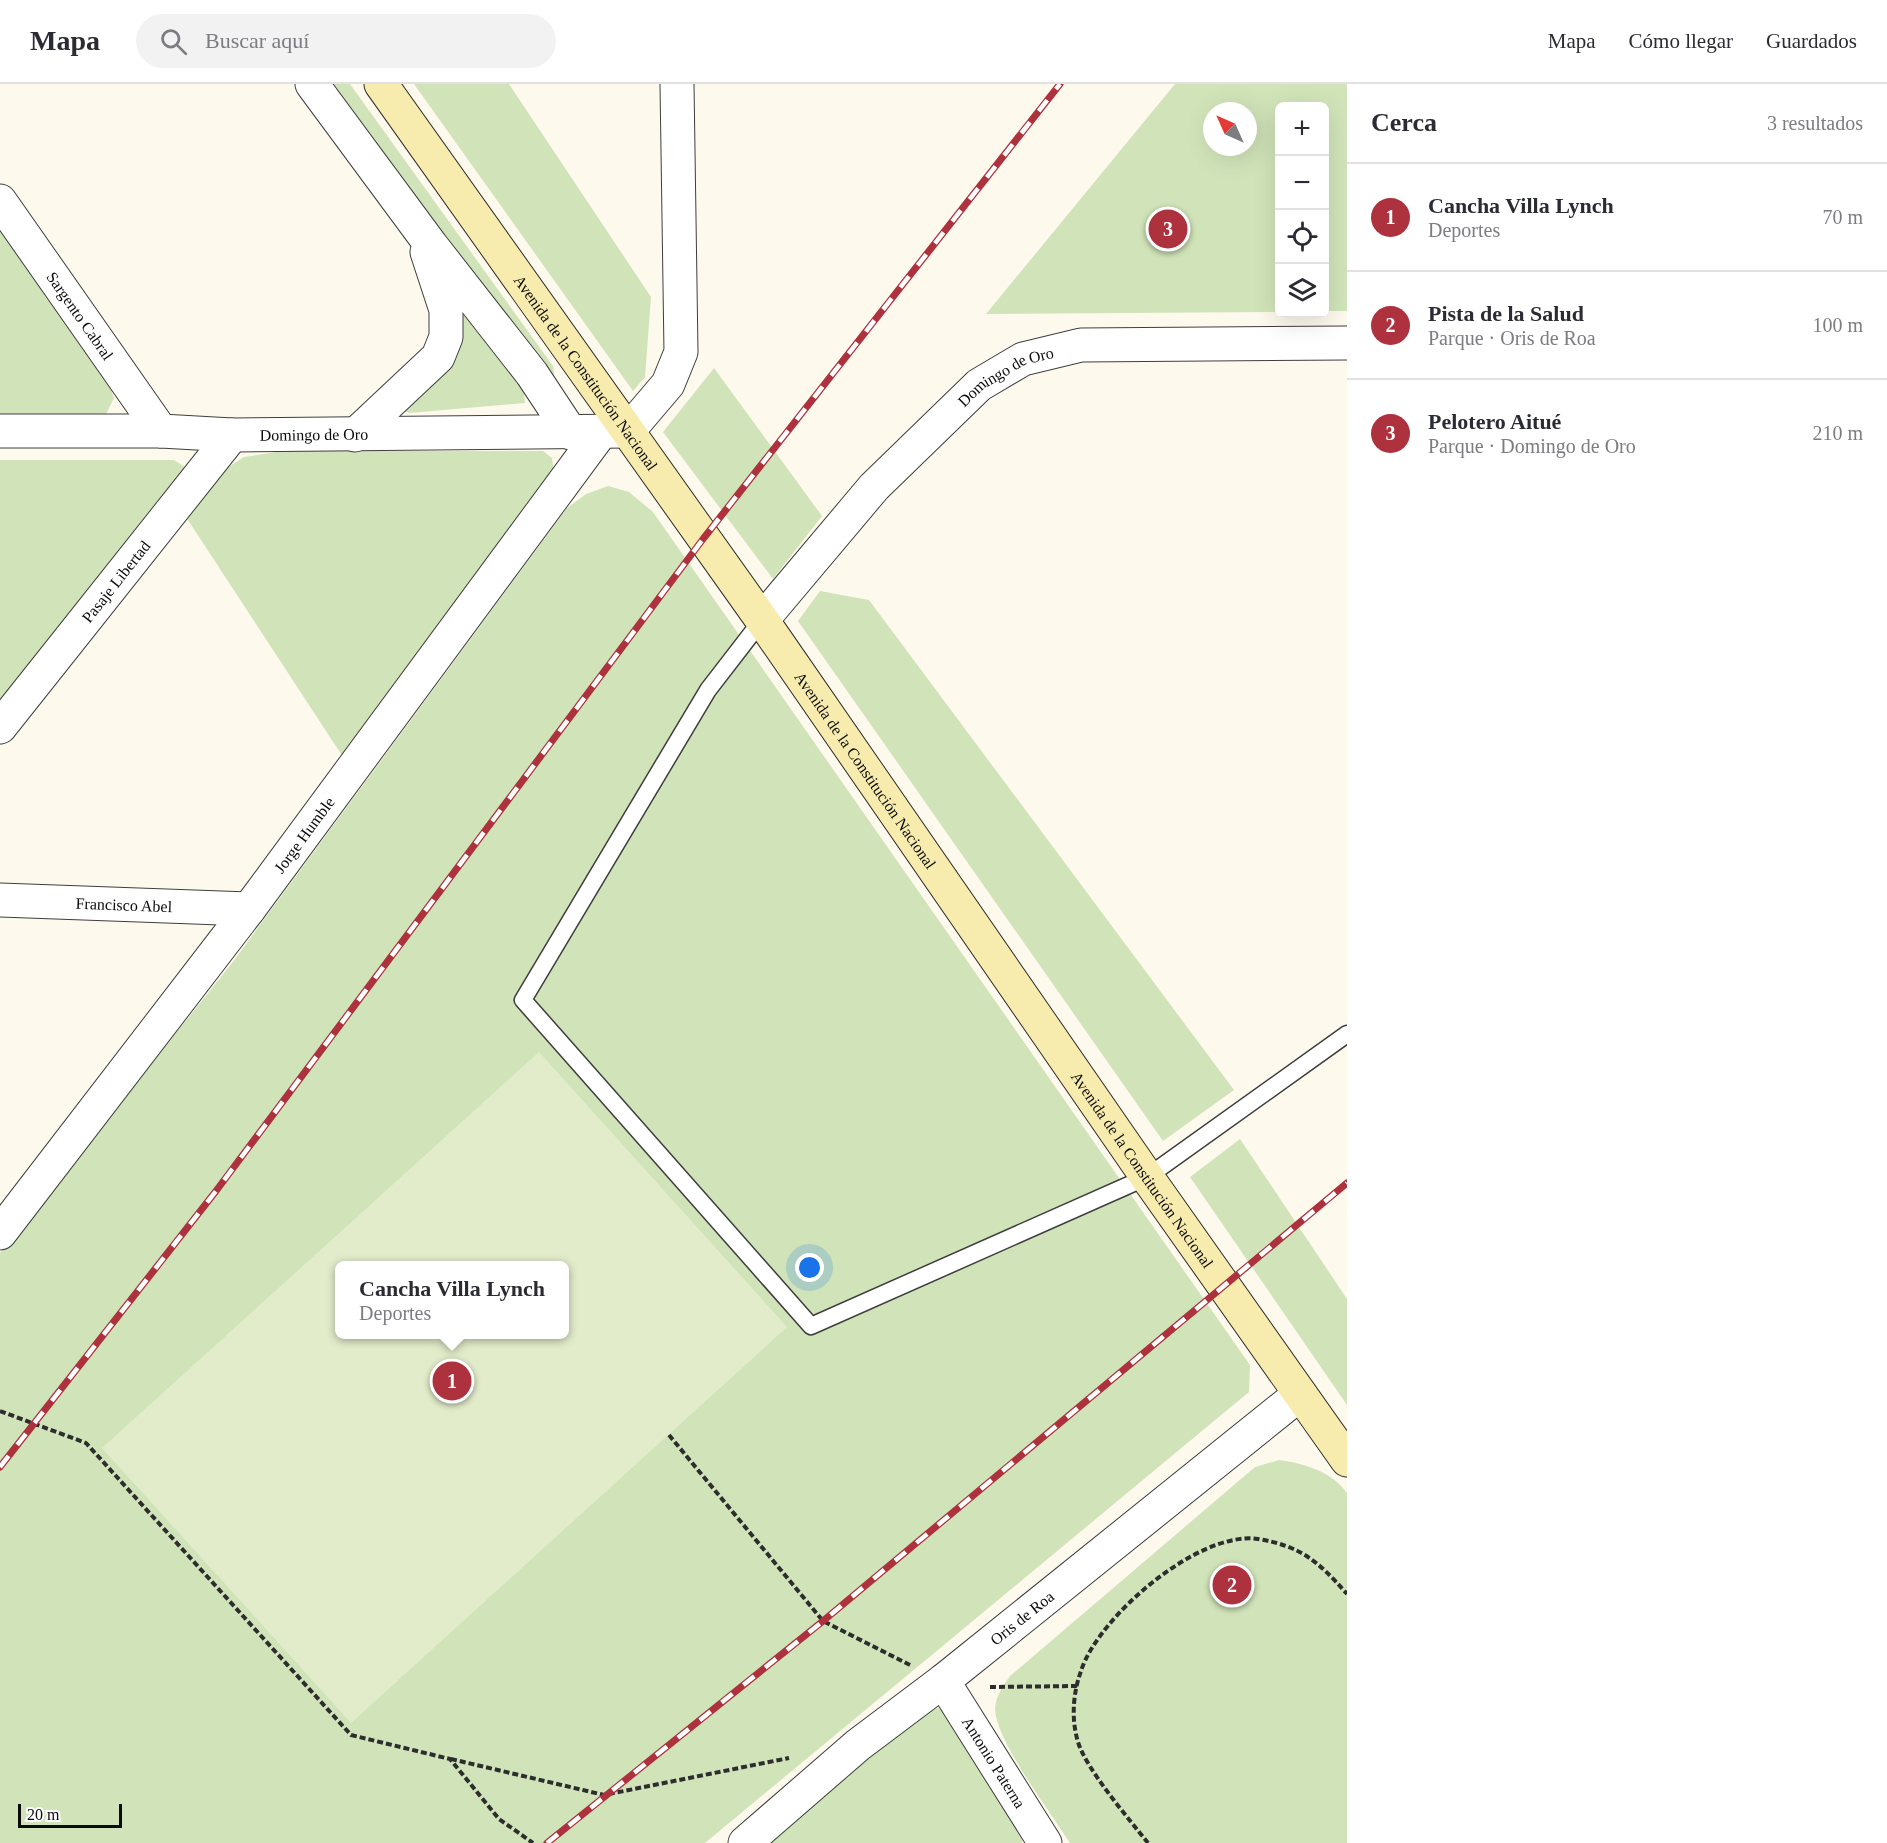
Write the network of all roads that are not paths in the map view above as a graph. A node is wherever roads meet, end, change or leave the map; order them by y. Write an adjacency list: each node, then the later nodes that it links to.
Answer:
1 (312, 84): 5 (street, Avenida de la Constitución Nacional)
2 (381, 84): 9 (main road, Avenida de la Constitución Nacional)
3 (677, 84): 9 (street, Jorge Humble)
4 (0, 201): 8 (street, Sargento Cabral)
5 (420, 231): 9 (street, Avenida de la Constitución Nacional); 11 (street)
6 (1347, 343): 12 (street, Domingo de Oro)
7 (0, 431): 8 (street, Domingo de Oro)
8 (161, 431): 10 (street, Domingo de Oro)
9 (600, 432): 11 (street, Domingo de Oro); 12 (main road, Avenida de la Constitución Nacional); 15 (street, Jorge Humble)
10 (232, 435): 11 (street, Domingo de Oro); 13 (street, Pasaje Libertad)
11 (355, 435)
12 (762, 620): 17 (main road, Avenida de la Constitución Nacional); 17 (lane)
13 (0, 727)
14 (0, 900): 15 (street, Francisco Abel)
15 (249, 909): 18 (street, Jorge Humble)
16 (1347, 1034): 17 (lane)
17 (1147, 1177): 19 (main road, Avenida de la Constitución Nacional)
18 (0, 1233)
19 (1300, 1394): 20 (main road, Avenida de la Constitución Nacional); 21 (street, Oris de Roa)
20 (1347, 1460)
21 (945, 1685): 22 (street, Oris de Roa); 23 (street, Antonio Paterna)
22 (745, 1843)
23 (1045, 1843)

